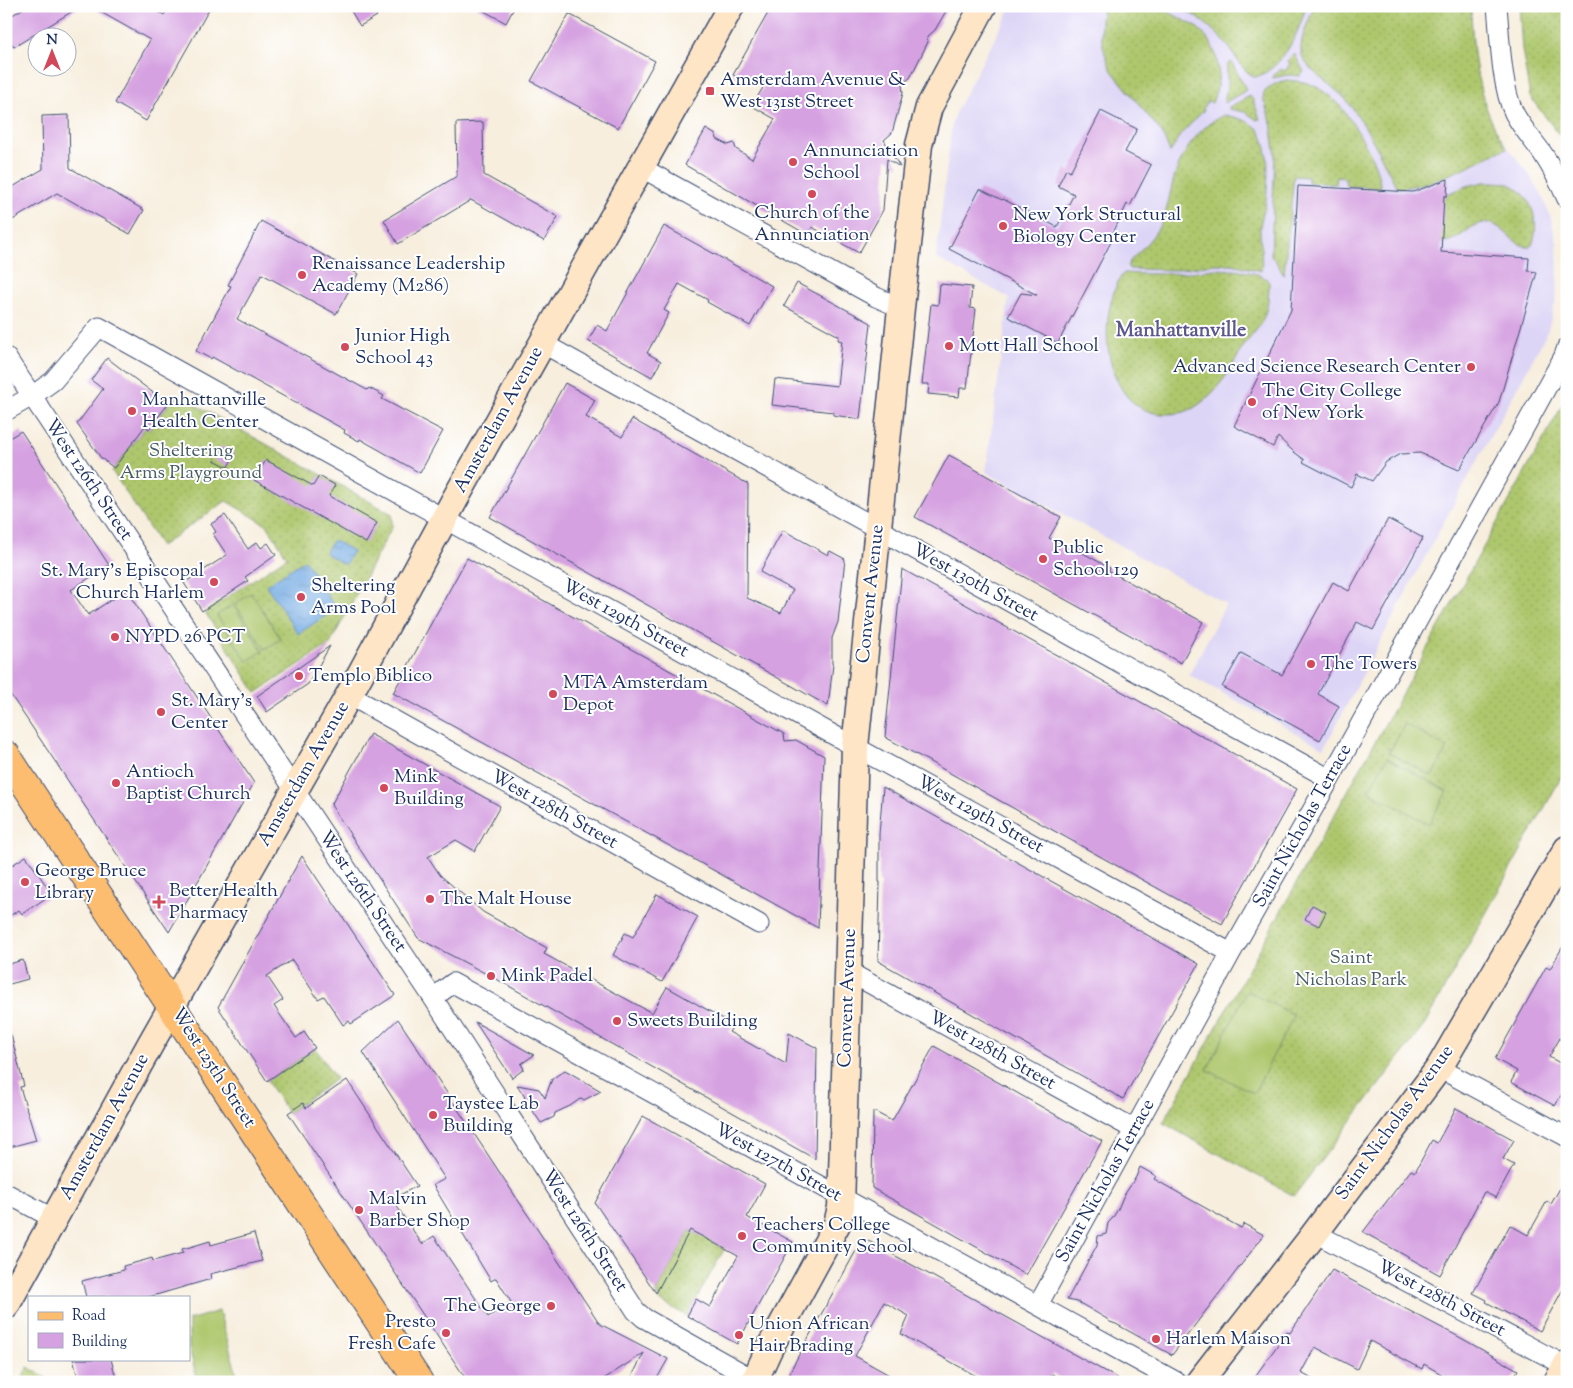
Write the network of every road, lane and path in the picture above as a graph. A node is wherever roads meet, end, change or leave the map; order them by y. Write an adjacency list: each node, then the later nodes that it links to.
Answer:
1 (731, 6): 4 (main road, Amsterdam Avenue)
2 (983, 6): 6 (main road, Convent Avenue)
3 (1497, 6): 5 (street)
4 (642, 168): 6 (street); 7 (main road, Amsterdam Avenue)
5 (1567, 199)
6 (901, 308): 13 (main road, Convent Avenue)
7 (542, 343): 12 (main road, Amsterdam Avenue); 13 (street, West 130th Street)
8 (1567, 347): 17 (street, Saint Nicholas Terrace)
9 (6, 357): 10 (street, West 126th Street)
10 (32, 396): 11 (street); 12 (street, West 129th Street); 18 (street, West 126th Street)
11 (6, 411)
12 (444, 519): 14 (main road, Amsterdam Avenue); 15 (street, West 129th Street)
13 (878, 529): 15 (main road, Convent Avenue); 17 (street, West 130th Street)
14 (349, 695): 18 (main road, Amsterdam Avenue); 20 (street, West 128th Street)
15 (856, 747): 21 (street, West 129th Street); 22 (main road, Convent Avenue)
16 (6, 755): 24 (main road, West 125th Street)
17 (1330, 779): 21 (street, Saint Nicholas Terrace)
18 (295, 792): 23 (street, West 126th Street); 24 (main road, Amsterdam Avenue)
19 (1567, 849): 25 (main road, Saint Nicholas Avenue)
20 (759, 924)
21 (1231, 953): 26 (street, Saint Nicholas Terrace)
22 (849, 972): 26 (street, West 128th Street); 29 (main road, Convent Avenue)
23 (433, 998): 29 (street, West 127th Street); 35 (street, West 126th Street)
24 (172, 1006): 30 (main road, Amsterdam Avenue); 36 (main road, West 125th Street)
25 (1439, 1068): 27 (street); 31 (main road, Saint Nicholas Avenue)
26 (1135, 1130): 32 (street, Saint Nicholas Terrace)
27 (1567, 1137)
28 (6, 1193): 30 (street)
29 (842, 1198): 32 (street, West 127th Street); 35 (main road, Convent Avenue)
30 (54, 1219): 33 (main road, Amsterdam Avenue)
31 (1315, 1233): 34 (street, West 128th Street); 38 (main road, Saint Nicholas Avenue)
32 (1038, 1305): 37 (street, West 127th Street)
33 (6, 1306)
34 (1563, 1370)
35 (756, 1381)
36 (419, 1382)
37 (1177, 1382)
38 (1199, 1382)

